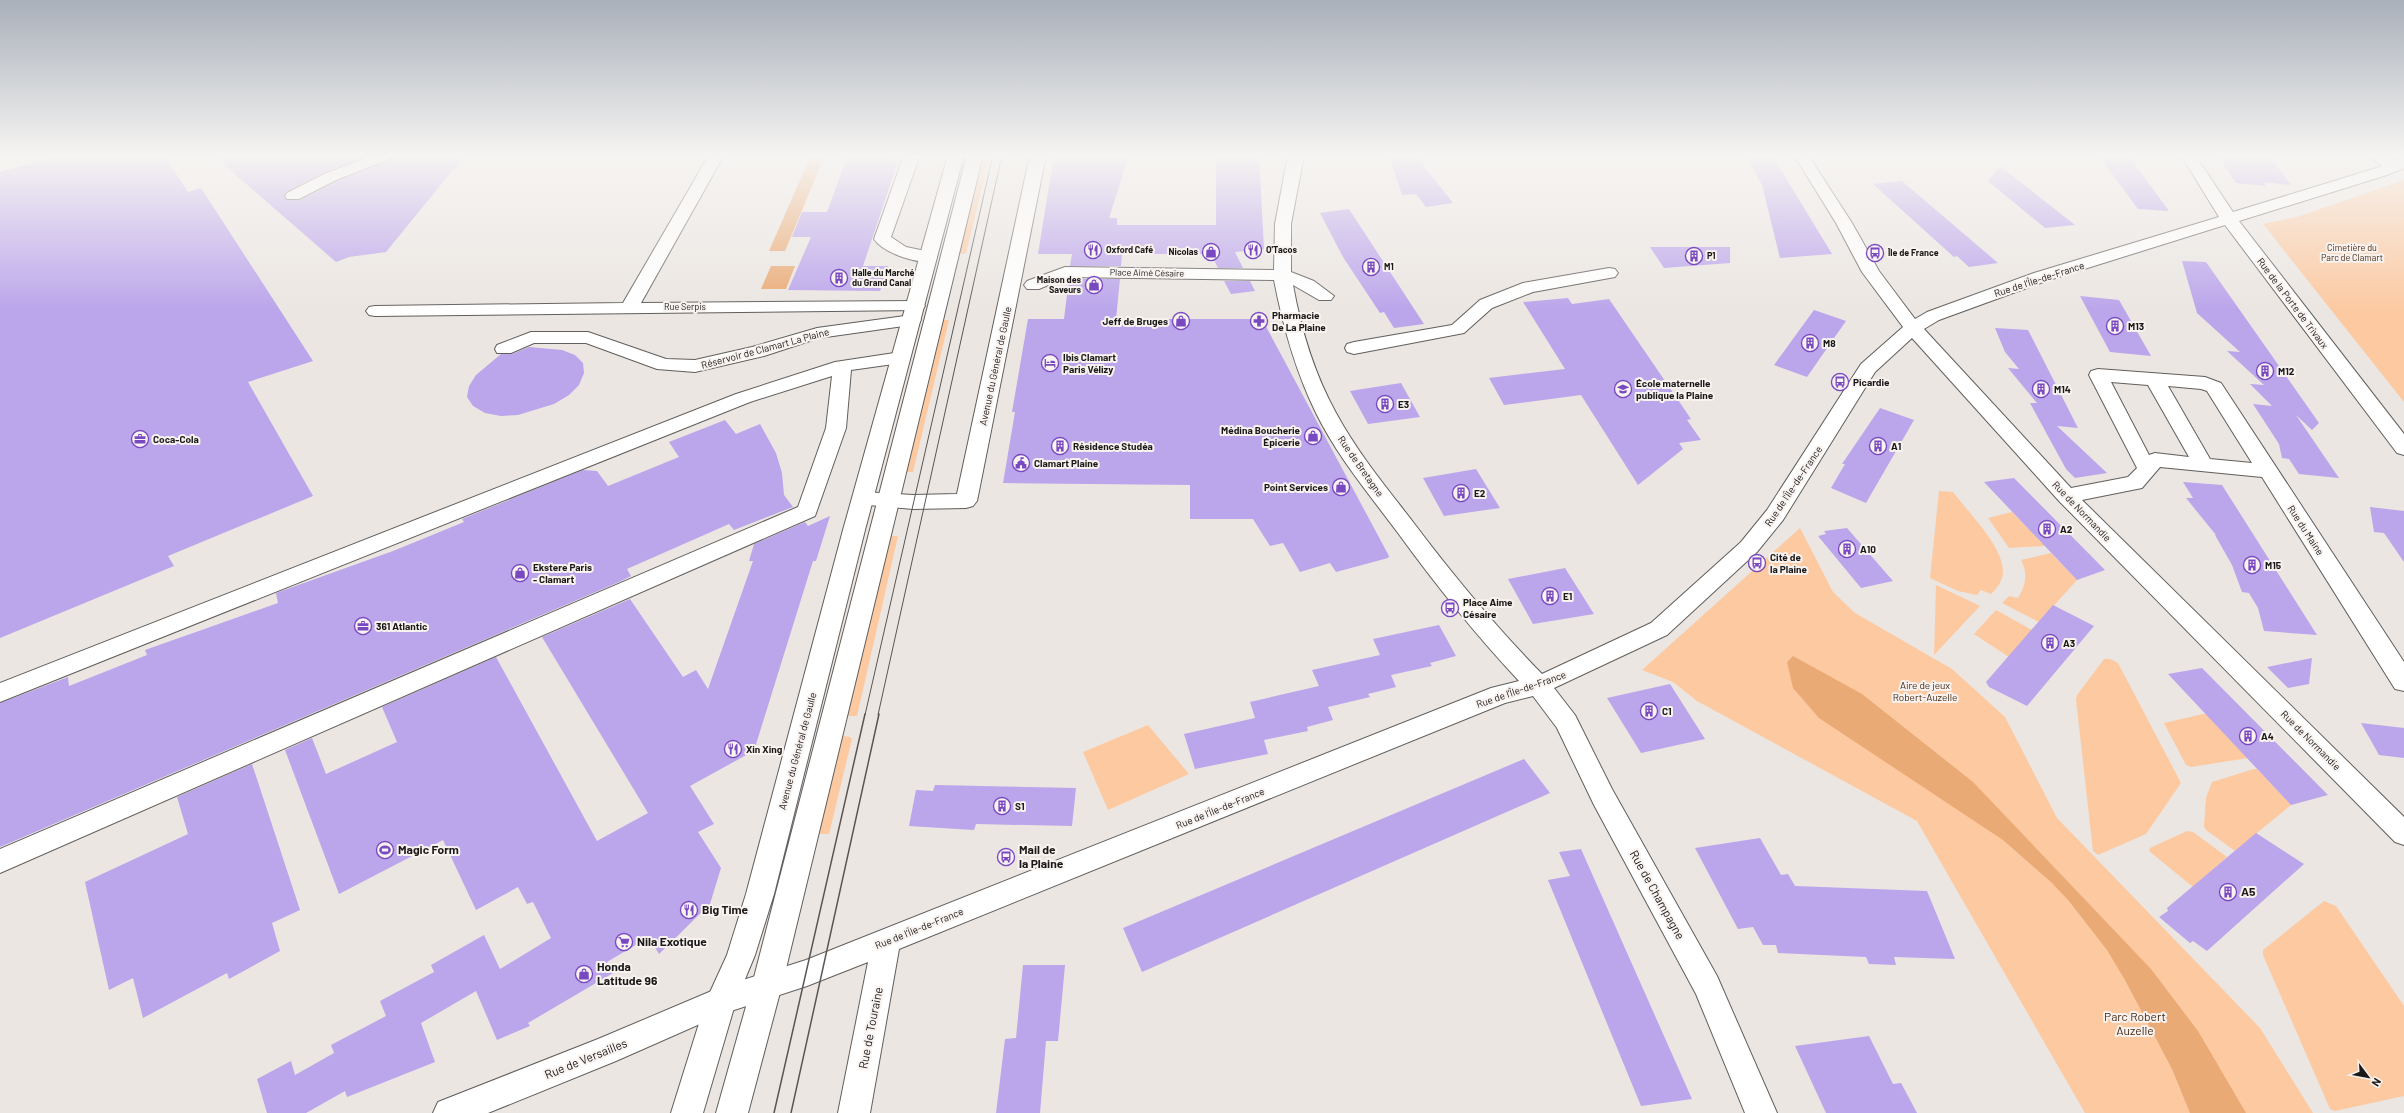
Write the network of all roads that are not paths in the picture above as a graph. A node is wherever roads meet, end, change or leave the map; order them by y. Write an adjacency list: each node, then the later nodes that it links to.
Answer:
1 (686, 207): 16 (street)
2 (893, 207): 11 (street)
3 (942, 207): 11 (street, Avenue du Général de Gaulle)
4 (962, 207): 31 (street)
5 (1027, 207): 31 (street, Avenue du Général de Gaulle)
6 (1286, 207): 13 (street, Rue de Bretagne)
7 (1832, 207): 19 (street, Rue de Normandie)
8 (2221, 207): 10 (street, Rue de la Porte de Trivaux)
9 (2265, 207): 10 (street, Rue de l'Île-de-France)
10 (2228, 218): 19 (street, Rue de l'Île-de-France); 25 (street, Rue de la Porte de Trivaux)
11 (929, 257): 18 (street, Avenue du Général de Gaulle)
12 (1609, 273): 20 (street)
13 (1272, 275): 14 (street, Place Aimé Césaire); 15 (street); 33 (street, Rue de Bretagne)
14 (1033, 285)
15 (1325, 296)
16 (629, 308): 17 (street, Rue Serpis); 18 (street, Rue Serpis)
17 (375, 311)
18 (914, 312): 21 (street, Réservoir de Clamart La Plaine); 22 (street, Avenue du Général de Gaulle)
19 (1913, 328): 29 (street, Rue de Normandie); 33 (street, Rue de l'Île-de-France)
20 (1354, 348)
21 (504, 349)
22 (901, 358): 23 (street); 30 (street, Avenue du Général de Gaulle)
23 (842, 366): 34 (street); 36 (street)
24 (2154, 379): 26 (street); 27 (street); 28 (street, Rue du Maine)
25 (2404, 448)
26 (2204, 465): 27 (street); 28 (street)
27 (2148, 468): 29 (street)
28 (2268, 471): 32 (street, Rue du Maine)
29 (2066, 496): 35 (street, Rue de Normandie)
30 (864, 499): 31 (street, Avenue du Général de Gaulle); 39 (street, Avenue du Général de Gaulle)
31 (888, 500): 38 (street)
32 (2404, 682)
33 (1538, 685): 37 (street, Rue de l'Île-de-France); 44 (street, Rue de Champagne)
34 (0, 693)
35 (2404, 834)
36 (0, 861)
37 (886, 942): 38 (street, Rue de l'Île-de-France); 43 (street, Rue de Touraine)
38 (767, 986): 39 (street); 42 (street)
39 (721, 1001): 40 (street, Rue de Versailles); 41 (street, Avenue du Général de Gaulle)
40 (449, 1113)
41 (687, 1113)
42 (732, 1113)
43 (854, 1113)
44 (1760, 1113)

